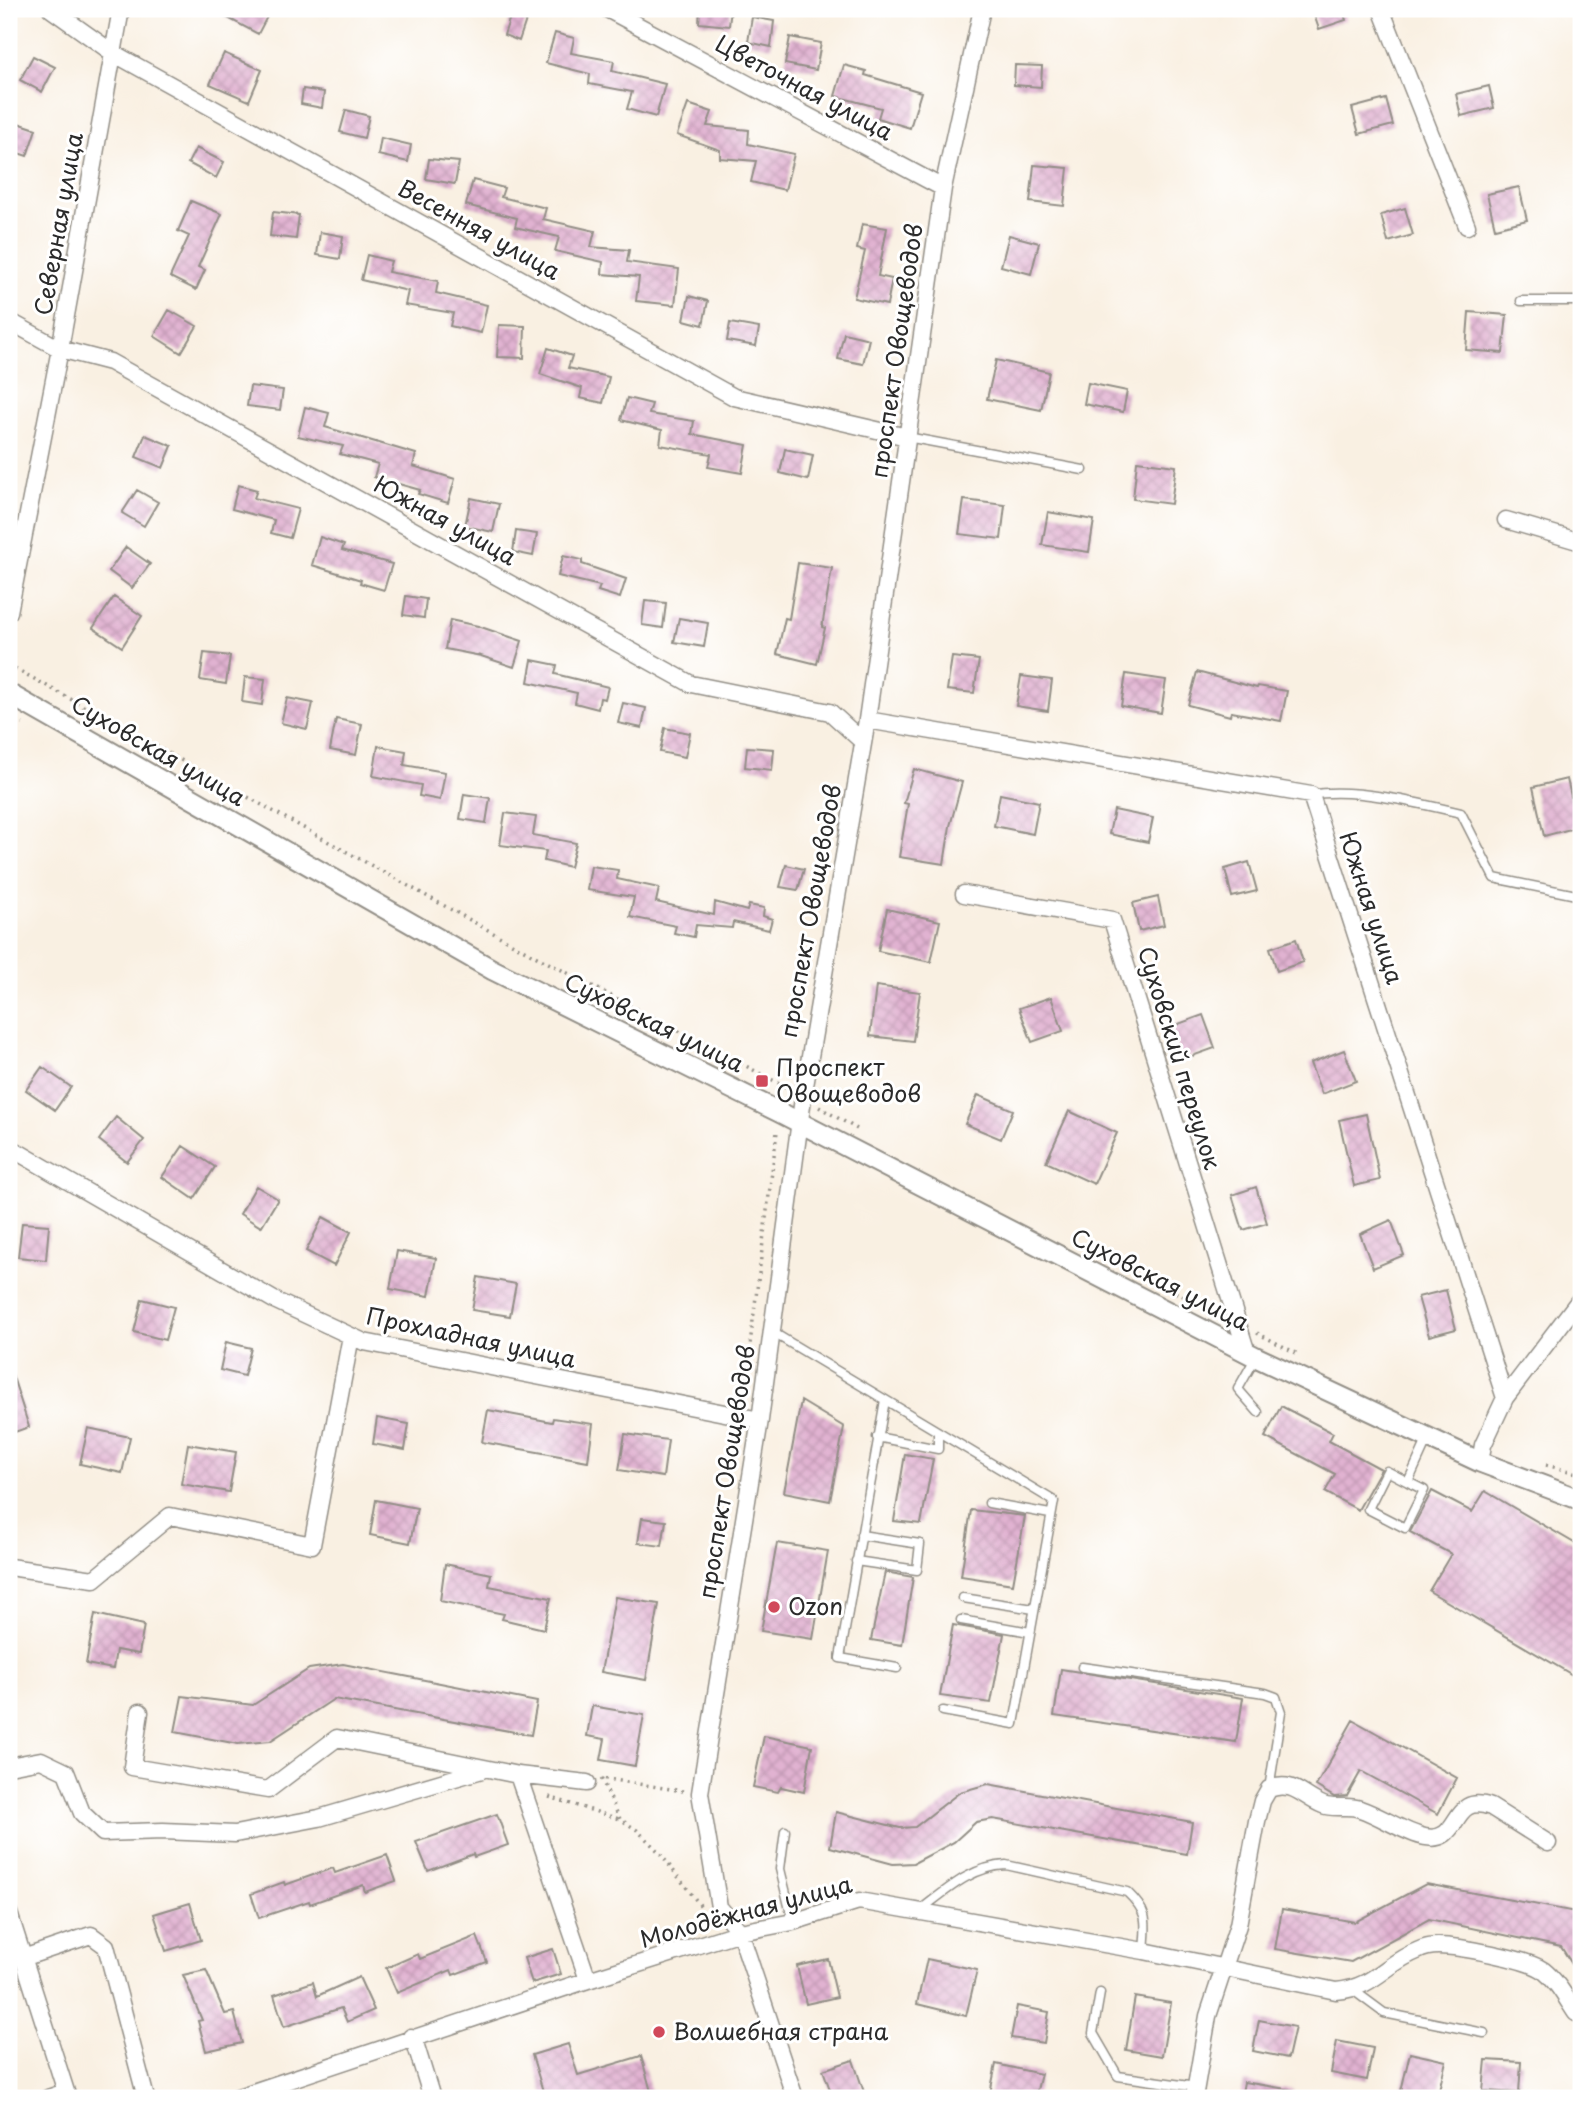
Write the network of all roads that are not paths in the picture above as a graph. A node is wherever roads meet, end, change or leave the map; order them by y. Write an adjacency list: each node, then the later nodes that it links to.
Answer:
1 (51, 9): 6 (street, Весенняя улица)
2 (121, 9): 6 (street, Северная улица)
3 (607, 9): 7 (street, Цветочная улица)
4 (982, 9): 7 (street, проспект Овощеводов)
5 (1381, 9): 8 (street)
6 (113, 53): 12 (street, Северная улица); 13 (street, Весенняя улица)
7 (943, 188): 13 (street, проспект Овощеводов)
8 (1467, 226)
9 (1581, 301): 10 (lane)
10 (1521, 302)
11 (9, 321): 12 (street, Южная улица)
12 (60, 349): 17 (street, Северная улица); 20 (street, Южная улица)
13 (907, 438): 14 (lane); 19 (street, проспект Овощеводов)
14 (1083, 470)
15 (1506, 520): 16 (street)
16 (1581, 542)
17 (9, 612)
18 (9, 694): 24 (street, Суховская улица)
19 (867, 720): 20 (street, проспект Овощеводов); 21 (street)
20 (863, 742): 24 (street, проспект Овощеводов)
21 (1311, 795): 23 (lane); 30 (street, Южная улица)
22 (964, 894): 29 (street, Суховский переулок)
23 (1581, 895)
24 (799, 1122): 27 (street, проспект Овощеводов); 29 (street, Суховская улица)
25 (9, 1147): 28 (street, Прохладная улица)
26 (1581, 1298): 30 (street)
27 (772, 1332): 31 (lane); 33 (street, проспект Овощеводов)
28 (351, 1336): 33 (street, Прохладная улица); 44 (street)
29 (1251, 1355): 32 (lane); 36 (street, Суховская улица)
30 (1505, 1398): 37 (street)
31 (885, 1400): 34 (lane); 35 (lane)
32 (1258, 1412)
33 (760, 1420): 63 (street, проспект Овощеводов)
34 (938, 1432): 35 (lane); 41 (lane)
35 (877, 1437): 42 (lane)
36 (1428, 1438): 37 (street, Суховская улица); 38 (lane)
37 (1480, 1462): 39 (street, Суховская улица)
38 (1408, 1482): 38 (lane)
39 (1581, 1500)
40 (989, 1503): 41 (lane)
41 (1050, 1514): 46 (lane)
42 (861, 1535): 43 (lane); 43 (lane)
43 (856, 1561): 50 (lane)
44 (9, 1567)
45 (963, 1598): 46 (lane)
46 (1034, 1609): 48 (lane)
47 (961, 1620): 48 (lane)
48 (1030, 1632): 51 (lane)
49 (1082, 1667): 57 (lane)
50 (897, 1668)
51 (943, 1711)
52 (140, 1712): 54 (street)
53 (9, 1766): 54 (street)
54 (485, 1770): 55 (street)
55 (518, 1775): 56 (street); 67 (street)
56 (587, 1783)
57 (1269, 1789): 59 (street); 66 (street)
58 (785, 1831): 62 (lane)
59 (1548, 1843)
60 (9, 1913): 65 (street)
61 (916, 1913): 62 (street, Молодёжная улица); 64 (street, Молодёжная улица); 64 (lane)
62 (793, 1922): 63 (street, Молодёжная улица)
63 (732, 1935): 67 (street, Молодёжная улица); 79 (street, проспект Овощеводов)
64 (1144, 1951): 66 (street, Молодёжная улица)
65 (23, 1958): 74 (street); 76 (street)
66 (1225, 1968): 68 (street, Молодёжная улица); 73 (street)
67 (587, 1980): 72 (street, Молодёжная улица)
68 (1353, 1990): 70 (street); 71 (lane)
69 (1100, 1993): 73 (lane)
70 (1581, 2015)
71 (1484, 2033)
72 (411, 2037): 77 (street, Молодёжная улица); 78 (street)
73 (1195, 2093)
74 (66, 2095): 75 (street)
75 (48, 2098)
76 (146, 2098)
77 (235, 2098)
78 (432, 2098)
79 (795, 2098)

